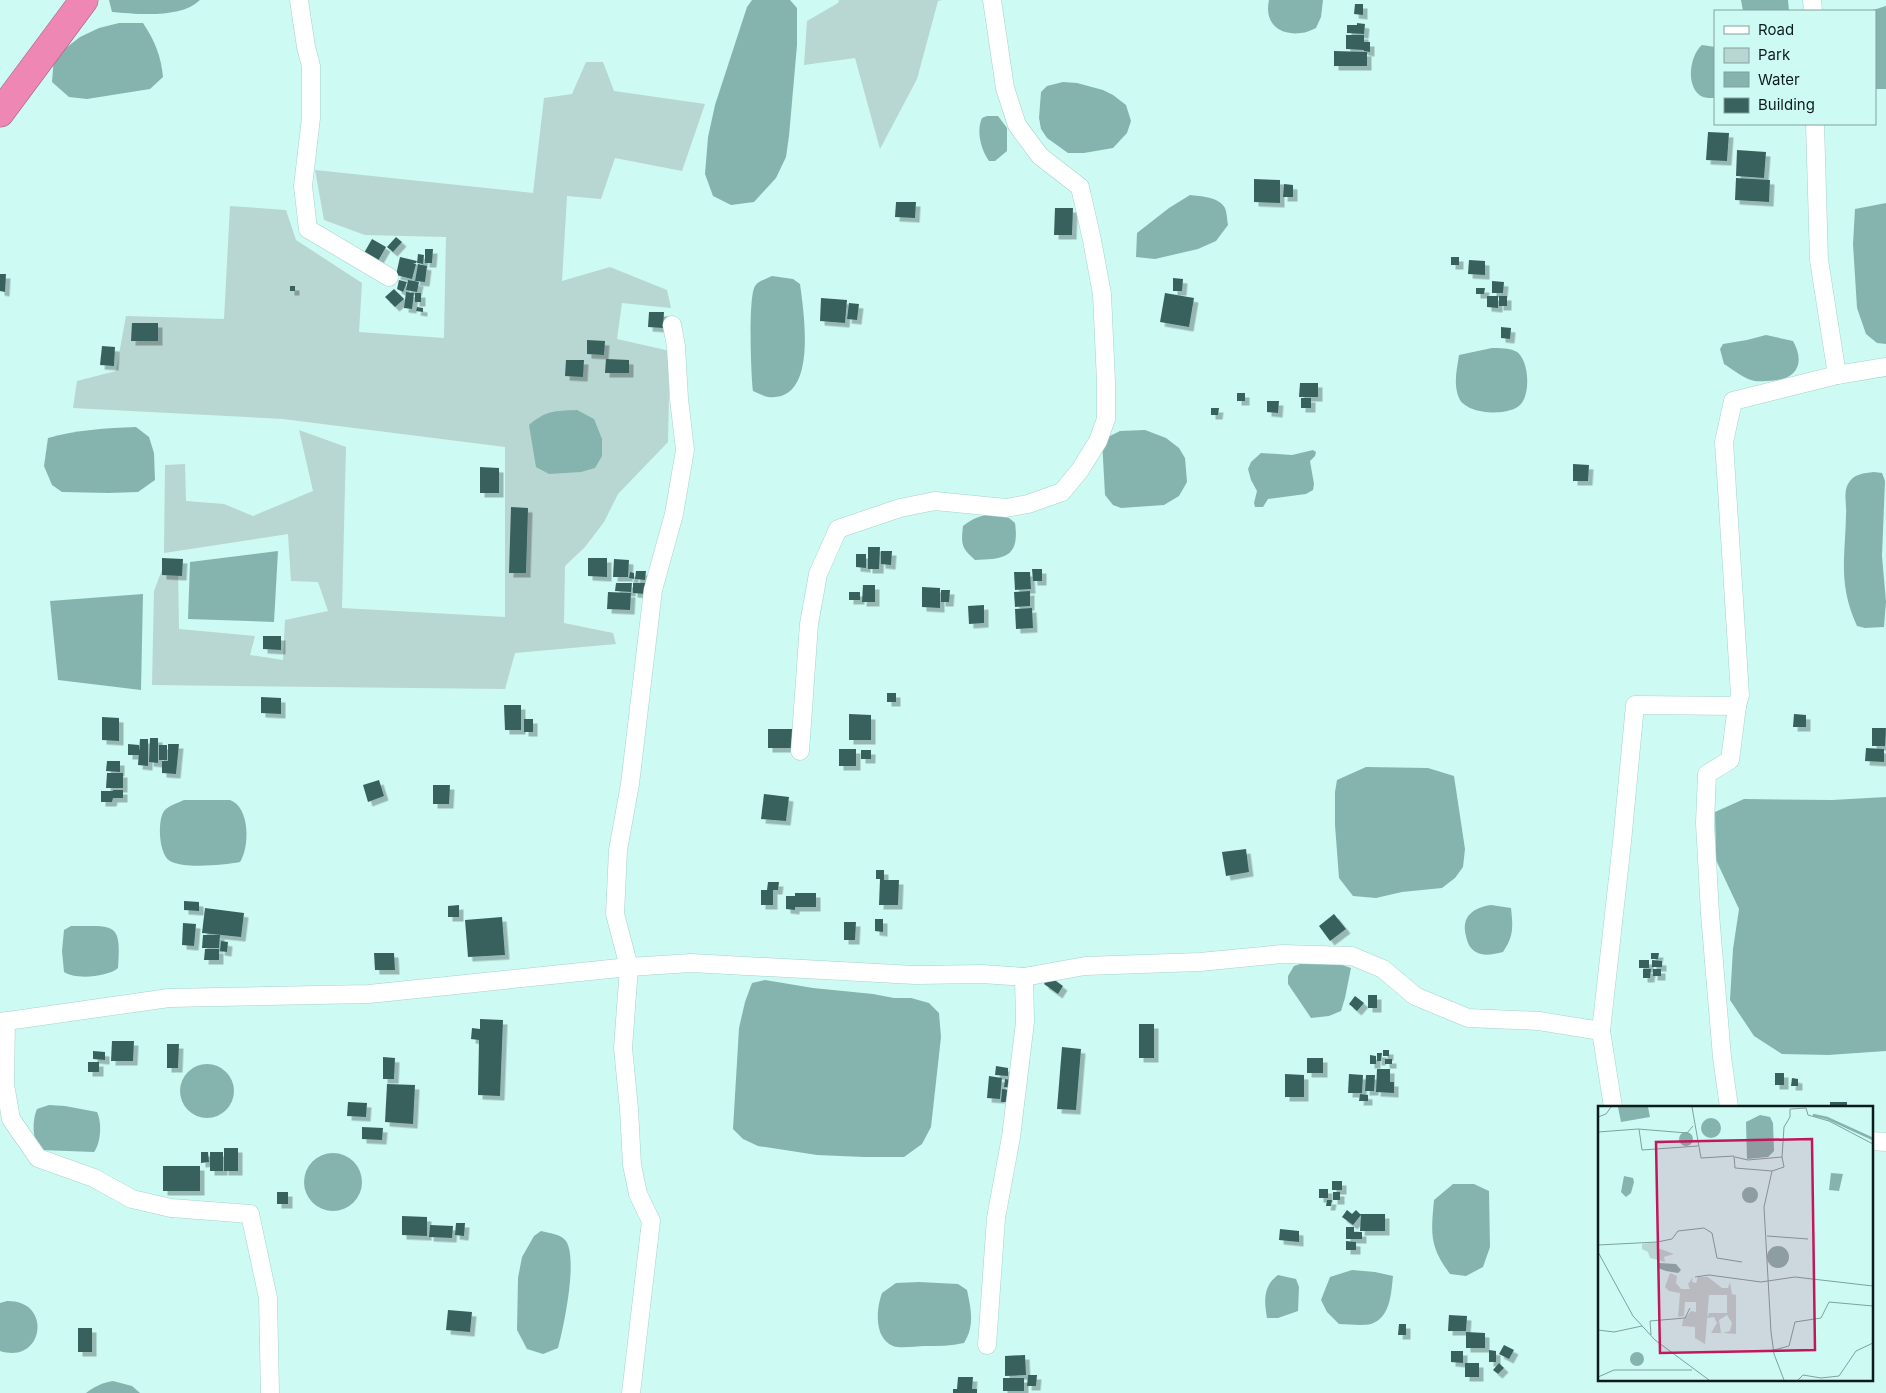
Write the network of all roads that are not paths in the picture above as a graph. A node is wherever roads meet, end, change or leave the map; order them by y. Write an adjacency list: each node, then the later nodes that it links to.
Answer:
1 (84, 0): 4 (highway)
2 (299, 0): 6 (street)
3 (992, 0): 11 (street)
4 (0, 114)
5 (1815, 125): 9 (street)
6 (390, 277)
7 (672, 325): 12 (street)
8 (1886, 367): 9 (street)
9 (1837, 375): 10 (street)
10 (1737, 706): 15 (street); 17 (street)
11 (800, 751)
12 (630, 967): 13 (street); 14 (street); 20 (street)
13 (1024, 978): 15 (street); 18 (street)
14 (3, 1021): 19 (street)
15 (1601, 1031): 16 (street)
16 (1613, 1106)
17 (1729, 1106)
18 (987, 1346)
19 (270, 1393)
20 (631, 1393)

